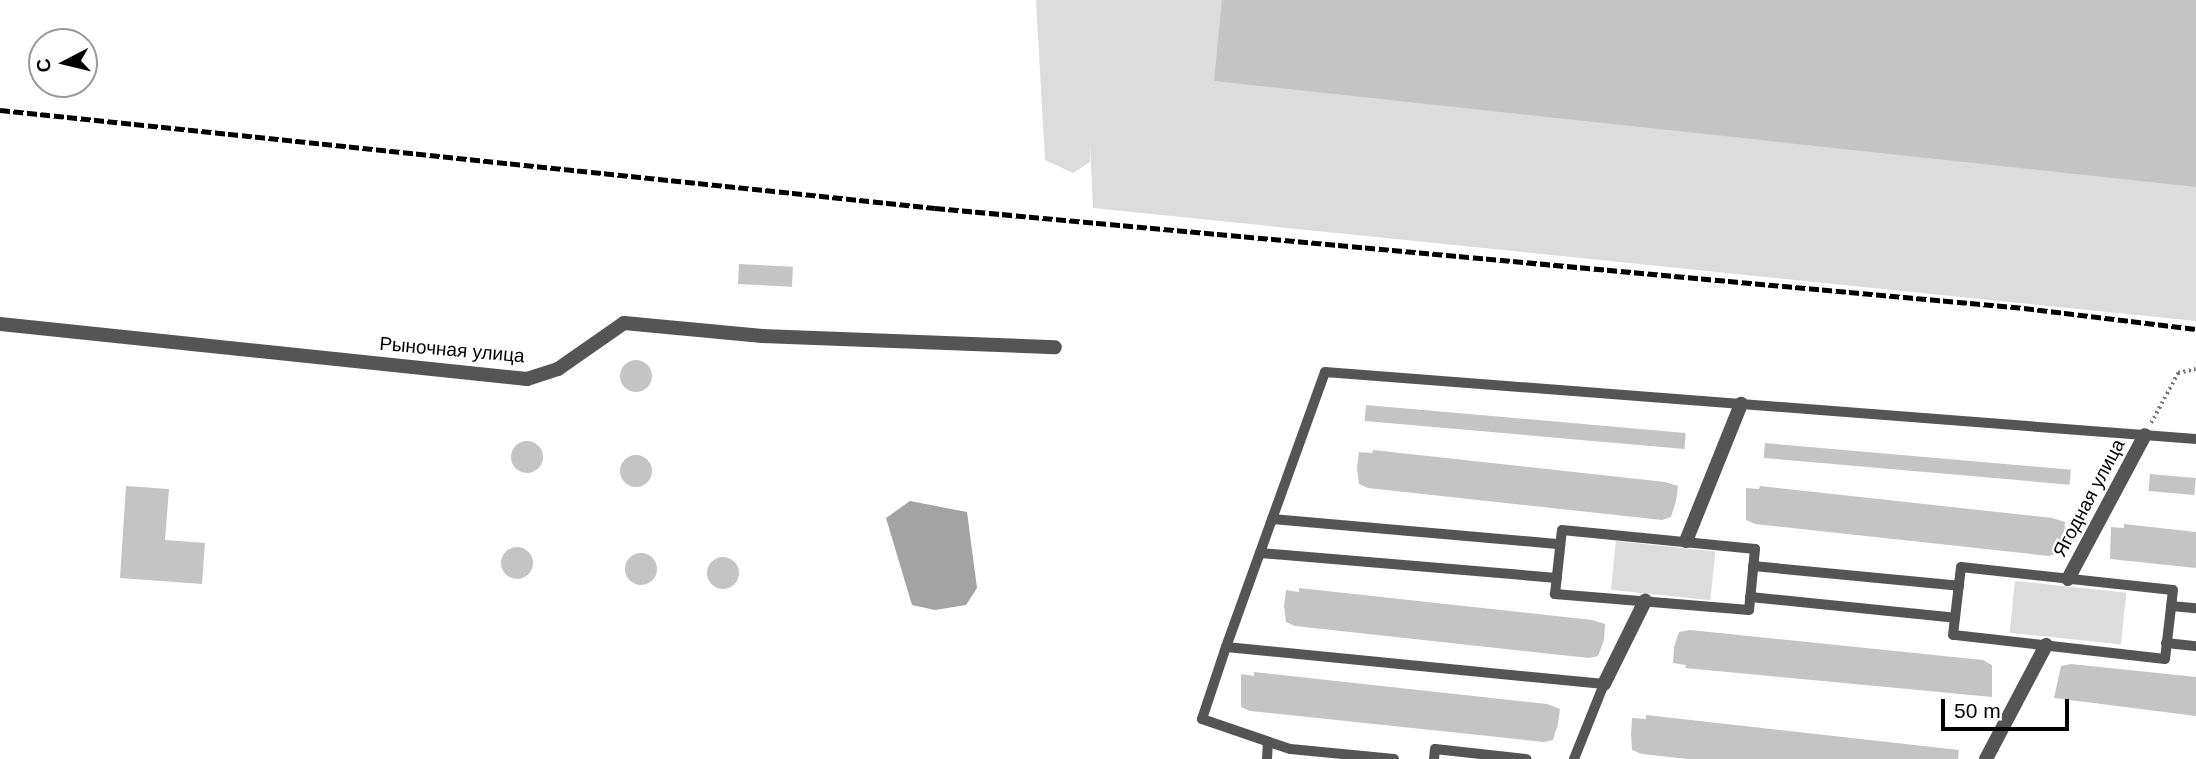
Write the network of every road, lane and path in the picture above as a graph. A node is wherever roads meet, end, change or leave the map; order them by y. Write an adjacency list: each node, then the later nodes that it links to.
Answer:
1 (0, 324): 2 (street, Рыночная улица)
2 (1055, 347)
3 (2196, 369): 5 (path)
4 (1741, 404): 5 (lane); 7 (lane); 8 (street)
5 (2145, 435): 6 (lane); 13 (street, Ягодная улица)
6 (2196, 439)
7 (1272, 519): 9 (lane); 10 (lane)
8 (1686, 541): 9 (lane); 11 (lane)
9 (1560, 544): 12 (lane)
10 (1260, 553): 12 (lane); 23 (lane)
11 (1753, 566): 14 (lane); 15 (lane)
12 (1557, 578): 16 (lane)
13 (2068, 579): 14 (lane); 17 (lane)
14 (1959, 586): 19 (lane)
15 (1750, 597): 16 (lane); 19 (lane)
16 (1645, 601): 24 (street)
17 (2171, 606): 18 (lane); 20 (lane)
18 (2196, 608)
19 (1955, 618): 21 (lane)
20 (2166, 643): 21 (lane); 22 (lane)
21 (2046, 645): 31 (street)
22 (2196, 646)
23 (1226, 647): 24 (lane); 25 (lane)
24 (1604, 684): 30 (lane)
25 (1269, 742): 26 (lane); 27 (lane)
26 (1267, 759)
27 (1394, 759)
28 (1434, 759): 29 (lane)
29 (1526, 759)
30 (1574, 759)
31 (1986, 759)

